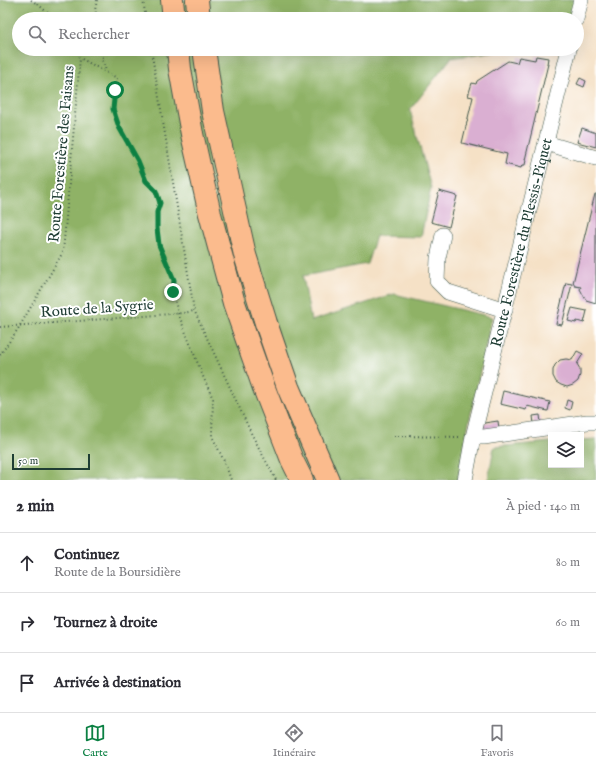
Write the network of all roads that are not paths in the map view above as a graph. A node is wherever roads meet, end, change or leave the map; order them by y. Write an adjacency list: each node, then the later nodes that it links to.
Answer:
1 (172, 0): 4 (highway)
2 (197, 0): 5 (highway)
3 (581, 0): 6 (street)
4 (173, 12)
5 (198, 12)
6 (578, 12)
7 (179, 56): 16 (highway)
8 (205, 56): 17 (highway)
9 (567, 56): 10 (street, Route Forestière du Plessis-Piquet)
10 (546, 143): 11 (street); 13 (street, Route Forestière du Plessis-Piquet)
11 (596, 158)
12 (443, 235): 13 (street)
13 (505, 310): 15 (street, Route Forestière du Plessis-Piquet)
14 (596, 422): 15 (street)
15 (473, 437): 18 (street, Route Forestière du Plessis-Piquet)
16 (302, 480)
17 (328, 480)
18 (465, 480)

